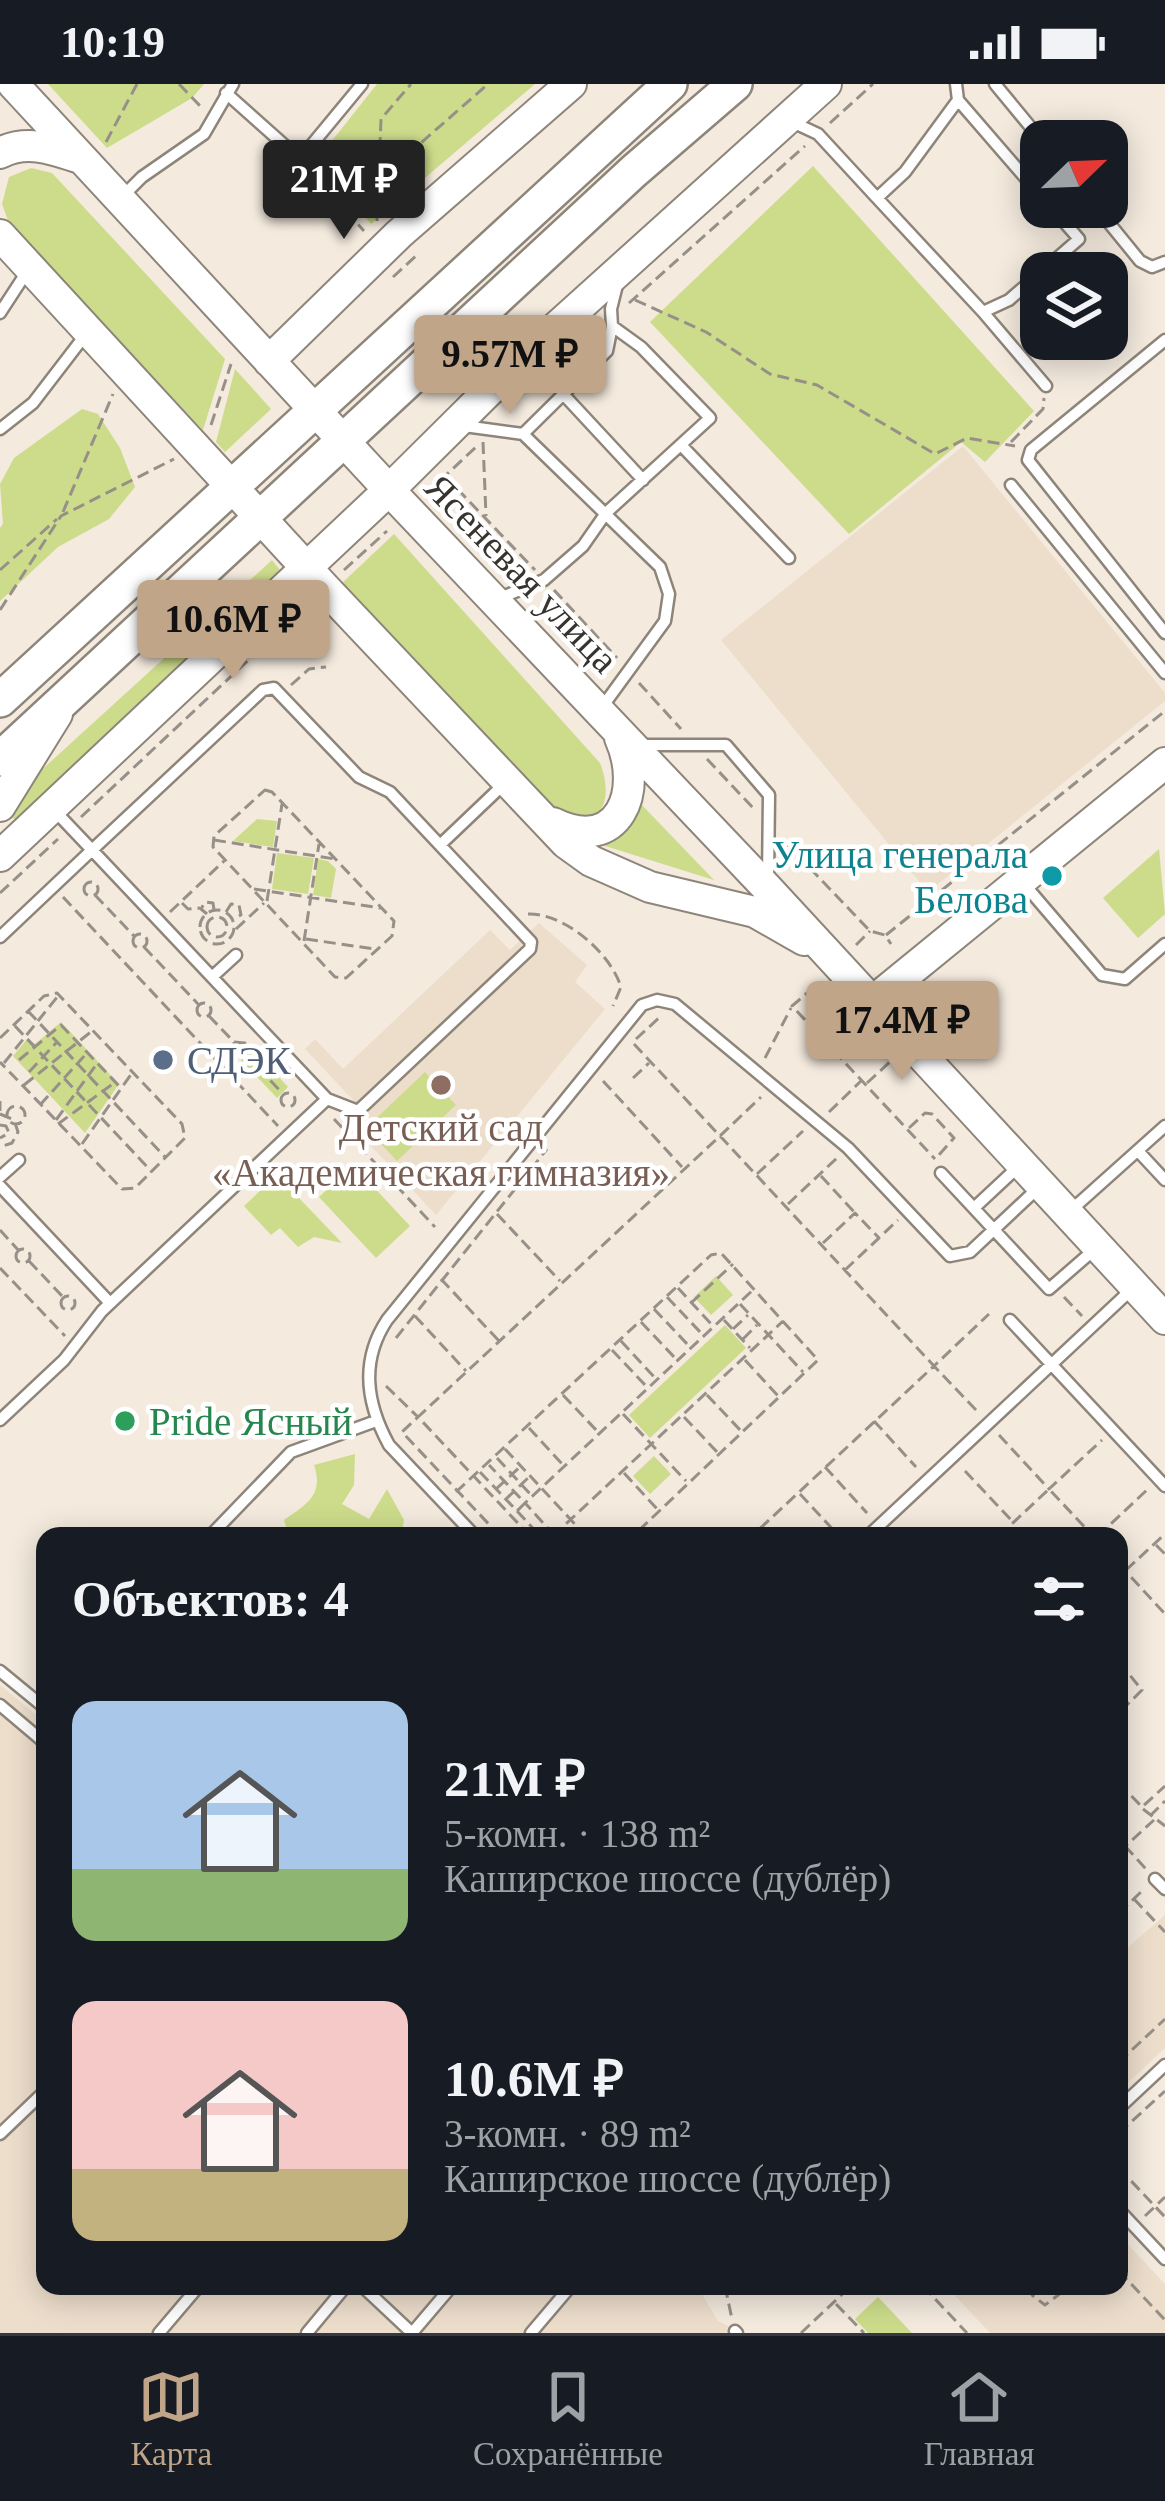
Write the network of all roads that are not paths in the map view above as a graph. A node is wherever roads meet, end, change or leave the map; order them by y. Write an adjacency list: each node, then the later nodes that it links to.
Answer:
1 (13, 84): 13 (main road, Ясеневая улица)
2 (362, 84): 9 (lane)
3 (571, 84): 29 (main road)
4 (670, 84): 32 (main road)
5 (736, 84): 36 (main road)
6 (826, 84): 11 (main road)
7 (956, 84): 10 (lane)
8 (995, 84): 12 (lane)
9 (230, 88): 17 (lane)
10 (958, 100): 15 (lane); 16 (lane)
11 (785, 119): 16 (lane); 22 (main road)
12 (1025, 120)
13 (93, 150): 14 (main road); 17 (main road, Ясеневая улица)
14 (0, 153)
15 (1020, 172)
16 (877, 198): 24 (lane)
17 (118, 200): 29 (main road, Ясеневая улица)
18 (1069, 228): 24 (lane)
19 (1113, 228): 21 (lane)
20 (0, 235): 23 (main road, Ясеневая улица)
21 (1165, 262)
22 (621, 266): 26 (lane); 33 (main road)
23 (30, 267): 25 (lane); 27 (main road, Ясеневая улица)
24 (983, 312): 30 (lane)
25 (0, 313)
26 (612, 326): 31 (lane); 37 (lane)
27 (88, 331): 34 (lane); 39 (main road, Ясеневая улица)
28 (1165, 340): 47 (lane)
29 (269, 361): 32 (main road, Ясеневая улица)
30 (1046, 386)
31 (564, 395): 35 (lane); 38 (lane)
32 (314, 410): 36 (main road, Ясеневая улица); 39 (main road)
33 (454, 424): 35 (lane); 41 (main road)
34 (0, 429)
35 (523, 434): 42 (lane)
36 (343, 440): 41 (main road, Ясеневая улица); 43 (main road)
37 (681, 445): 38 (lane); 44 (lane)
38 (643, 480): 42 (lane)
39 (230, 485): 43 (main road, Ясеневая улица); 50 (main road)
40 (1011, 485): 48 (lane)
41 (389, 490): 45 (main road); 46 (main road, Ясеневая улица)
42 (606, 513): 46 (lane); 51 (lane)
43 (259, 516): 45 (main road, Ясеневая улица); 49 (main road)
44 (789, 558)
45 (320, 574): 54 (main road, Ясеневая улица); 57 (main road)
46 (494, 601): 51 (main road, Ясеневая улица)
47 (1165, 633)
48 (1165, 673)
49 (68, 695): 52 (main road); 55 (main road)
50 (0, 700)
51 (615, 728): 56 (main road); 62 (main road, Ясеневая улица); 62 (lane)
52 (0, 759)
53 (1165, 763): 61 (main road)
54 (506, 783): 56 (main road, Ясеневая улица); 58 (lane)
55 (0, 806)
56 (536, 815): 65 (main road, Ясеневая улица)
57 (64, 821): 59 (lane); 60 (main road)
58 (440, 845): 59 (lane); 69 (lane)
59 (92, 850): 63 (lane); 67 (lane)
60 (0, 856)
61 (1021, 881): 64 (lane); 68 (main road)
62 (768, 889): 65 (main road, Ясеневая улица)
63 (0, 937)
64 (1165, 944)
65 (840, 953): 68 (main road, Ясеневая улица)
66 (236, 955): 67 (lane)
67 (212, 977): 69 (lane)
68 (872, 1002): 74 (main road, Ясеневая улица)
69 (324, 1102): 82 (lane)
70 (1165, 1126): 71 (lane)
71 (1138, 1150): 75 (lane); 78 (lane)
72 (19, 1160): 76 (lane)
73 (940, 1173): 77 (lane)
74 (1031, 1175): 77 (lane); 78 (main road, Ясеневая улица); 79 (lane)
75 (1165, 1180)
76 (0, 1182): 82 (lane)
77 (974, 1208): 79 (lane)
78 (1067, 1214): 80 (main road, Ясеневая улица)
79 (994, 1230): 80 (lane); 87 (lane)
80 (1097, 1246): 81 (main road, Ясеневая улица)
81 (1134, 1287): 83 (main road, Ясеневая улица); 85 (lane)
82 (110, 1303): 86 (lane)
83 (1165, 1319)
84 (1010, 1320): 85 (lane)
85 (1052, 1364): 88 (lane); 91 (lane)
86 (0, 1420)
87 (376, 1421): 89 (lane); 90 (lane)
88 (1162, 1483)
89 (219, 1527)
90 (466, 1527)
91 (878, 1527)
92 (0, 1672): 93 (lane)
93 (36, 1698)
94 (0, 1705): 95 (lane)
95 (36, 1735)
96 (1165, 2065): 98 (lane)
97 (36, 2100): 99 (lane)
98 (1128, 2100)
99 (0, 2134)
100 (1128, 2220): 101 (lane)
101 (1165, 2259)
102 (191, 2295): 107 (lane)
103 (339, 2295): 108 (lane)
104 (372, 2295): 109 (lane)
105 (444, 2295): 109 (lane)
106 (563, 2295): 110 (lane)
107 (159, 2333)
108 (307, 2333)
109 (412, 2333)
110 (531, 2333)

